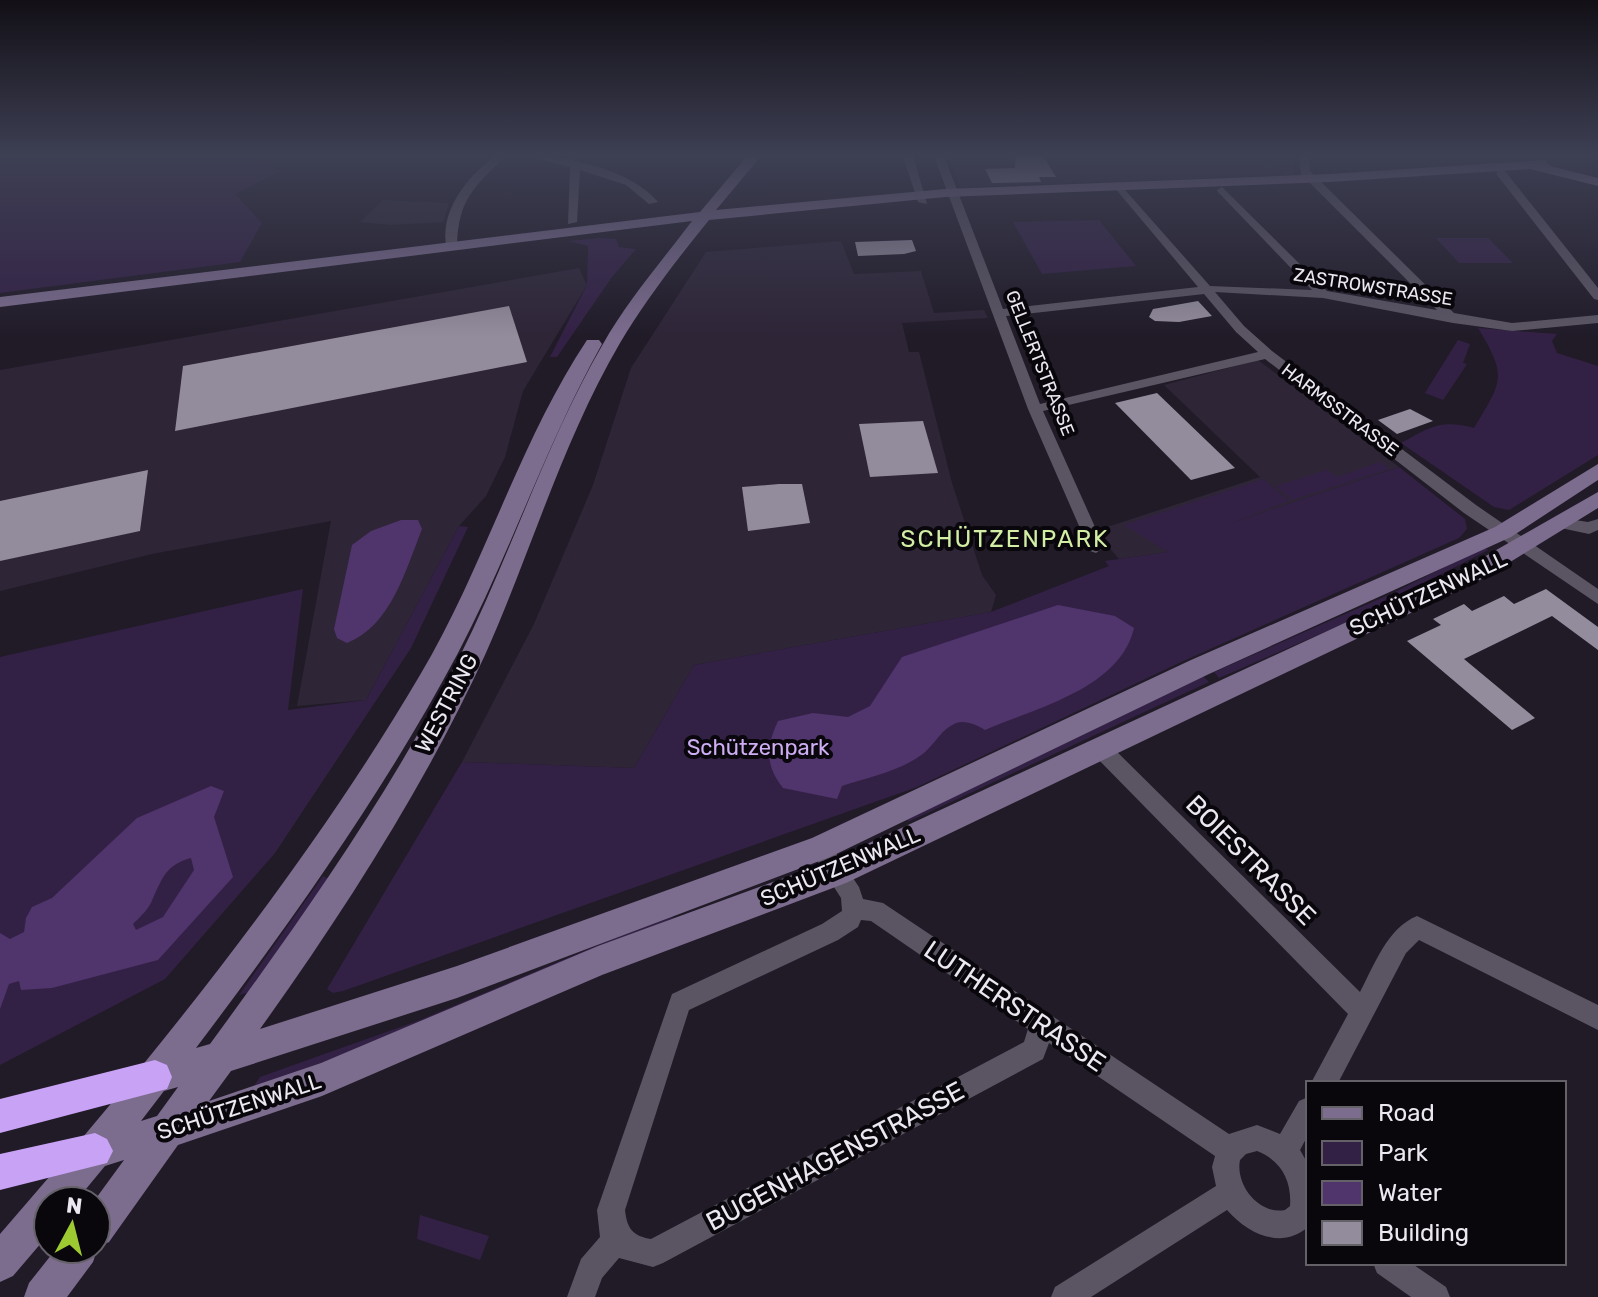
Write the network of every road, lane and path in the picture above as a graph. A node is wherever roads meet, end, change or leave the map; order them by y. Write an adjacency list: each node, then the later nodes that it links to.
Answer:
1 (456, 217): 13 (street)
2 (572, 217): 11 (street)
3 (693, 217): 12 (main road, WESTRING)
4 (694, 217): 12 (main road, WESTRING)
5 (744, 217): 12 (main road)
6 (962, 217): 18 (street, GELLERTSTRASSE)
7 (1144, 217): 14 (street, HARMSSTRASSE)
8 (1248, 217): 15 (street)
9 (1349, 217): 19 (street)
10 (1535, 217): 16 (street)
11 (572, 222)
12 (689, 222): 13 (main road); 31 (main road, WESTRING); 32 (main road, WESTRING)
13 (451, 247): 17 (main road)
14 (1206, 290): 15 (street, ZASTROWSTRASSE); 18 (street, ZASTROWSTRASSE); 21 (street, HARMSSTRASSE)
15 (1323, 294): 19 (street, ZASTROWSTRASSE)
16 (1598, 296)
17 (0, 302)
18 (998, 313): 22 (street, GELLERTSTRASSE)
19 (1453, 319): 20 (street, ZASTROWSTRASSE)
20 (1598, 319)
21 (1267, 354): 22 (street); 27 (street, HARMSSTRASSE)
22 (1035, 409): 28 (street, GELLERTSTRASSE)
23 (1598, 471): 27 (main road, SCHÜTZENWALL)
24 (1598, 499): 25 (main road, SCHÜTZENWALL)
25 (1562, 523): 26 (street); 27 (main road, SCHÜTZENWALL)
26 (1598, 524)
27 (1514, 539): 29 (street, HARMSSTRASSE); 30 (main road, SCHÜTZENWALL); 33 (main road, SCHÜTZENWALL)
28 (1096, 547)
29 (1598, 598)
30 (1099, 747): 33 (main road, SCHÜTZENWALL); 35 (street, BOIESTRASSE)
31 (329, 837): 32 (street); 39 (main road, WESTRING)
32 (357, 857): 38 (main road, WESTRING)
33 (828, 860): 34 (street); 38 (main road, SCHÜTZENWALL); 43 (main road, SCHÜTZENWALL)
34 (855, 908): 37 (street, LUTHERSTRASSE); 53 (street, SCHÜTZENWALL)
35 (1364, 1013): 36 (street); 40 (street)
36 (1598, 1018)
37 (1042, 1024): 45 (street, LUTHERSTRASSE); 53 (street, BUGENHAGENSTRASSE)
38 (219, 1059): 39 (main road, SCHÜTZENWALL); 43 (main road, WESTRING)
39 (155, 1077): 42 (highway); 44 (main road, WESTRING)
40 (1325, 1081)
41 (1306, 1114): 46 (street)
42 (0, 1116)
43 (168, 1131): 44 (main road, SCHÜTZENWALL); 51 (main road, WESTRING)
44 (95, 1151): 47 (highway); 48 (main road, WESTRING)
45 (1230, 1151): 46 (street); 49 (street)
46 (1284, 1152): 50 (street)
47 (0, 1172)
48 (66, 1185)
49 (1231, 1192): 50 (street); 59 (street)
50 (1306, 1206)
51 (112, 1207)
52 (32, 1226): 54 (main road)
53 (615, 1233): 58 (street)
54 (0, 1263)
55 (68, 1265): 57 (main road)
56 (1390, 1265): 60 (street)
57 (43, 1297)
58 (581, 1297)
59 (1065, 1297)
60 (1436, 1297)

